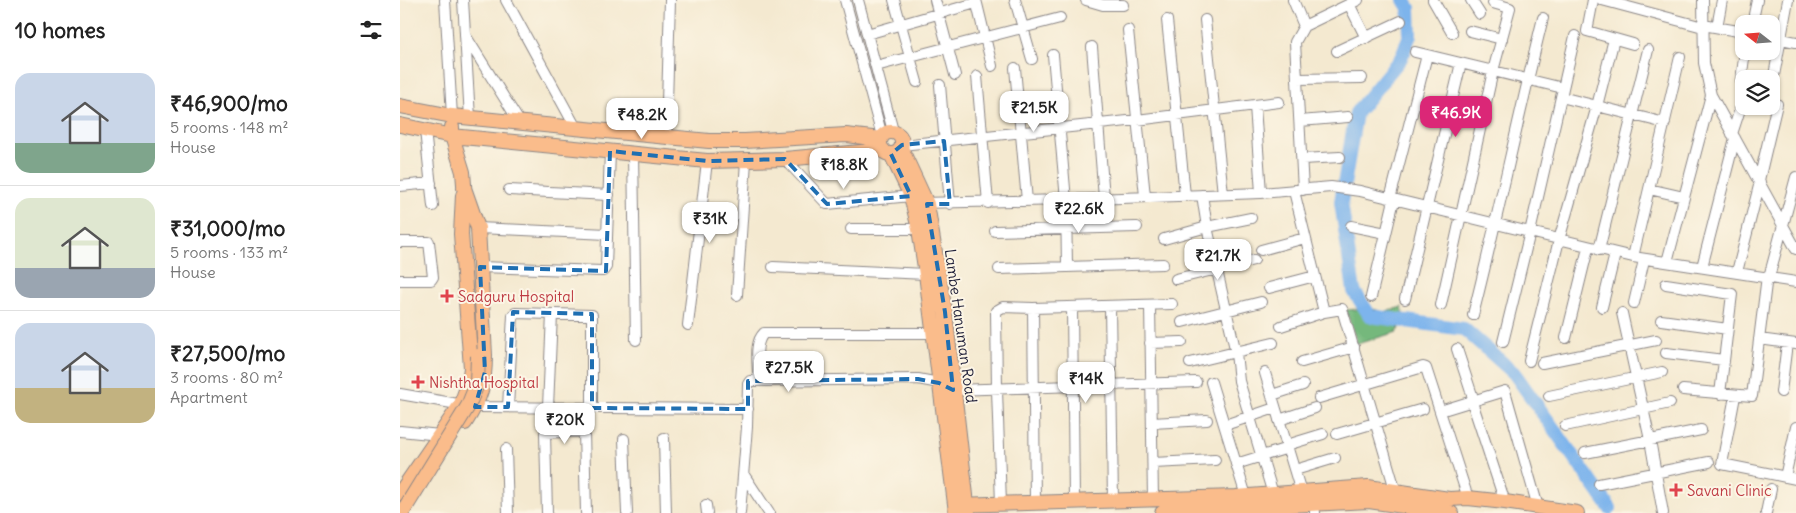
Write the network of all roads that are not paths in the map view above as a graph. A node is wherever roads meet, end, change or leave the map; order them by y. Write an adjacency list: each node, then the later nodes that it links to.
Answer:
1 (445, 0): 85 (street)
2 (463, 0): 43 (street)
3 (506, 0): 94 (street)
4 (670, 0): 101 (street)
5 (845, 0): 104 (street, Lambe Hanuman Road)
6 (858, 0): 42 (street, Lambe Hanuman Road)
7 (894, 0): 32 (street)
8 (935, 0): 24 (street)
9 (1015, 0): 36 (street)
10 (1086, 0): 23 (street)
11 (1293, 0): 34 (street)
12 (1433, 0): 41 (street)
13 (1472, 0): 25 (street)
14 (1594, 0): 48 (street)
15 (1602, 0): 35 (street)
16 (1703, 0): 35 (street)
17 (1722, 0): 37 (street)
18 (1757, 0): 26 (street)
19 (1788, 0): 33 (street)
20 (976, 2): 24 (street); 45 (street)
21 (1354, 2): 34 (street); 46 (street)
22 (1492, 3): 47 (street)
23 (1123, 5)
24 (939, 14): 32 (street); 52 (street)
25 (1480, 14)
26 (1754, 15)
27 (1060, 18): 36 (street)
28 (1543, 18): 71 (street)
29 (1167, 20): 81 (street)
30 (1205, 20): 80 (street)
31 (1401, 21): 46 (street)
32 (901, 24): 42 (street); 59 (street)
33 (1780, 25)
34 (1304, 26): 70 (street)
35 (1703, 26): 37 (street); 75 (street)
36 (1023, 27): 45 (street); 61 (street)
37 (1717, 27): 39 (street)
38 (1128, 30): 88 (street)
39 (1735, 30)
40 (1470, 31): 47 (street)
41 (1452, 33)
42 (868, 34): 63 (street, Lambe Hanuman Road)
43 (464, 35): 87 (street); 90 (street)
44 (1574, 36): 74 (street)
45 (985, 38): 52 (street); 64 (street)
46 (1366, 38): 55 (street)
47 (1502, 39): 66 (street)
48 (1614, 39): 51 (street); 79 (street)
49 (1780, 39): 50 (street)
50 (1796, 42)
51 (1633, 44)
52 (948, 47): 59 (street); 67 (street)
53 (1092, 47): 92 (street)
54 (1648, 50): 82 (street)
55 (1337, 51)
56 (1415, 52): 57 (street)
57 (1427, 55): 62 (street); 130 (street)
58 (1053, 56): 95 (street)
59 (911, 57): 63 (street); 72 (street)
60 (1680, 57): 91 (street)
61 (1032, 59)
62 (1461, 63): 66 (street); 138 (street)
63 (876, 66): 104 (street, Lambe Hanuman Road)
64 (992, 66)
65 (1015, 68): 97 (street)
66 (1493, 71): 71 (street); 139 (street)
67 (955, 74)
68 (977, 76): 102 (street)
69 (1362, 78): 70 (street)
70 (1297, 79): 89 (street)
71 (1528, 79): 74 (street); 141 (street)
72 (917, 82)
73 (940, 85): 103 (street)
74 (1562, 92): 79 (street); 151 (street)
75 (1711, 96): 99 (street); 127 (street)
76 (1279, 102): 78 (street)
77 (400, 106): 85 (main road)
78 (1255, 106): 80 (street); 121 (street)
79 (1598, 106): 82 (street); 157 (street)
80 (1215, 110): 81 (street); 122 (street)
81 (1177, 115): 88 (street); 124 (street)
82 (1632, 115): 91 (street); 159 (street)
83 (1739, 115): 99 (street)
84 (1774, 115): 114 (street)
85 (452, 116): 87 (main road); 98 (main road)
86 (1348, 117): 89 (street)
87 (470, 118): 90 (main road); 100 (main road)
88 (1137, 120): 92 (street); 126 (street)
89 (1300, 121): 108 (street)
90 (520, 123): 94 (main road)
91 (1664, 123): 118 (street)
92 (1099, 124): 95 (street); 128 (street)
93 (400, 125): 96 (main road)
94 (576, 128): 101 (main road)
95 (1060, 128): 97 (street); 131 (street)
96 (426, 130): 98 (main road); 115 (street)
97 (1022, 133): 102 (street); 132 (street)
98 (452, 136): 100 (main road); 112 (main road)
99 (1734, 136): 114 (street); 171 (street)
100 (470, 137): 105 (main road); 112 (main road)
101 (666, 137): 104 (main road)
102 (983, 137): 103 (street); 133 (street)
103 (944, 141): 104 (street); 135 (street)
104 (891, 143): 109 (main road); 129 (main road, Lambe Hanuman Road); 134 (main road, Lambe Hanuman Road)
105 (610, 151): 106 (main road); 123 (street)
106 (632, 154): 110 (main road); 208 (street)
107 (1340, 156): 108 (street)
108 (1302, 159): 120 (street)
109 (785, 160): 111 (main road); 129 (street)
110 (706, 161): 111 (main road); 202 (street)
111 (746, 162): 183 (street)
112 (463, 172): 117 (main road)
113 (1796, 176): 136 (street)
114 (1759, 181): 142 (street); 174 (street)
115 (431, 183): 116 (street); 137 (street)
116 (400, 186)
117 (464, 188): 146 (main road); 250 (main road); 309 (main road, bridge)
118 (1649, 189): 127 (street); 163 (street)
119 (508, 190): 123 (street)
120 (1298, 190): 121 (street); 130 (street); 155 (street)
121 (1261, 193): 122 (street)
122 (1223, 194): 125 (street)
123 (609, 195): 153 (street)
124 (1185, 195): 125 (street); 126 (street)
125 (1202, 195): 143 (street)
126 (1145, 196): 128 (street)
127 (1684, 197): 166 (street)
128 (1104, 198): 131 (street)
129 (912, 199): 134 (street); 148 (main road, Lambe Hanuman Road)
130 (1392, 199): 138 (street); 152 (street)
131 (1066, 200): 132 (street); 149 (street)
132 (1027, 202): 133 (street)
133 (988, 203): 135 (street)
134 (927, 204): 135 (street); 238 (main road, Lambe Hanuman Road)
135 (950, 204)
136 (1793, 204): 142 (street)
137 (433, 206)
138 (1427, 208): 139 (street); 185 (street)
139 (1461, 216): 141 (street); 190 (street)
140 (1251, 218): 143 (street)
141 (1496, 224): 151 (street); 199 (street)
142 (1783, 225): 154 (street); 177 (street)
143 (1207, 226): 156 (street); 173 (street)
144 (1351, 226): 152 (street)
145 (1137, 227): 149 (street)
146 (478, 228): 153 (street); 168 (main road)
147 (851, 229): 148 (street)
148 (918, 229): 175 (main road, Lambe Hanuman Road)
149 (1066, 230): 150 (street); 170 (street)
150 (995, 232)
151 (1530, 232): 157 (street); 211 (street)
152 (1386, 233): 184 (street)
153 (607, 234): 168 (street)
154 (1793, 236): 160 (street)
155 (1305, 238): 161 (street); 176 (street)
156 (1164, 239)
157 (1559, 240): 159 (street); 221 (street)
158 (400, 242): 179 (street)
159 (1594, 249): 162 (street); 206 (street)
160 (1796, 249)
161 (1261, 250)
162 (1615, 254): 163 (street); 193 (street)
163 (1632, 258): 165 (street)
164 (1254, 260): 173 (street)
165 (1644, 260): 166 (street); 187 (street)
166 (1667, 262): 171 (street)
167 (1163, 264): 170 (street)
168 (480, 267): 251 (main road)
169 (773, 267): 175 (street)
170 (1067, 267): 172 (street)
171 (1702, 267): 174 (street)
172 (999, 269)
173 (1217, 269): 178 (street); 195 (street)
174 (1737, 272): 177 (street)
175 (926, 274): 205 (main road, Lambe Hanuman Road)
176 (1315, 276): 182 (street); 196 (street)
177 (1768, 277): 180 (street); 207 (street)
178 (1176, 279)
179 (400, 280)
180 (1796, 282)
181 (1666, 284): 204 (street)
182 (1269, 288)
183 (737, 295)
184 (1372, 297)
185 (1405, 300)
186 (1261, 302): 195 (street)
187 (1634, 302)
188 (1150, 304): 189 (street); 191 (street); 212 (street)
189 (1172, 304)
190 (1441, 305)
191 (1110, 306): 192 (street); 235 (street)
192 (1072, 307): 194 (street); 236 (street)
193 (1602, 307)
194 (1033, 308): 237 (street); 239 (street)
195 (1226, 310): 201 (street); 218 (street)
196 (1324, 312): 203 (street); 216 (street)
197 (552, 314): 252 (street); 253 (street); 254 (street)
198 (1622, 314): 215 (street)
199 (1473, 315)
200 (1661, 320): 204 (street)
201 (1182, 322)
202 (688, 325)
203 (1281, 326)
204 (1728, 329): 220 (street)
205 (934, 332): 226 (street); 231 (main road, Lambe Hanuman Road)
206 (1566, 338)
207 (1759, 339): 214 (street); 246 (street)
208 (636, 340)
209 (1656, 340): 215 (street)
210 (1182, 342): 212 (street)
211 (1503, 342)
212 (1150, 343): 233 (street)
213 (1273, 343): 218 (street)
214 (1791, 343): 241 (street)
215 (1629, 345): 224 (street); 228 (street)
216 (1354, 347): 222 (street); 232 (street)
217 (1457, 349): 248 (street)
218 (1236, 353): 223 (street); 261 (street)
219 (1666, 353): 220 (street)
220 (1724, 360): 243 (street)
221 (1529, 361)
222 (1302, 362)
223 (1190, 363)
224 (1542, 363)
225 (1662, 372): 228 (street)
226 (758, 373)
227 (1265, 373): 244 (street)
228 (1636, 377): 245 (street); 258 (street)
229 (1196, 382): 233 (street)
230 (1211, 382): 266 (street)
231 (939, 383): 238 (street); 259 (street); 305 (main road, Lambe Hanuman Road)
232 (1365, 383): 247 (street); 260 (street); 264 (street)
233 (1151, 384): 235 (street); 265 (street)
234 (1303, 384): 244 (street)
235 (1112, 386): 236 (street); 299 (street)
236 (1074, 387): 237 (street); 300 (street)
237 (1035, 388): 239 (street); 302 (street)
238 (953, 390): 239 (street); 305 (main road, Lambe Hanuman Road)
239 (997, 390): 303 (street)
240 (1683, 390): 243 (street)
241 (1780, 392)
242 (400, 394): 250 (street)
243 (1720, 394): 246 (street)
244 (1272, 395): 255 (street)
245 (1548, 396)
246 (1735, 396): 289 (street)
247 (1319, 398)
248 (1473, 401): 260 (street); 301 (street); 304 (street)
249 (1670, 403): 258 (street)
250 (461, 404): 251 (street); 273 (main road)
251 (475, 407): 252 (street); 310 (main road)
252 (508, 407): 253 (street)
253 (548, 407): 254 (street)
254 (592, 408): 259 (street)
255 (1276, 408): 261 (street); 263 (street)
256 (1315, 408): 263 (street)
257 (1422, 408): 264 (street)
258 (1643, 408): 267 (street); 276 (street)
259 (748, 409): 288 (street)
260 (1440, 411): 297 (street)
261 (1251, 417): 266 (street); 280 (street)
262 (1207, 420): 265 (street)
263 (1279, 420): 277 (street)
264 (1376, 422): 272 (street); 291 (street)
265 (1152, 423): 284 (street)
266 (1225, 425): 285 (street)
267 (1566, 426)
268 (1796, 428): 289 (street)
269 (1701, 430): 276 (street)
270 (400, 431): 273 (street)
271 (1323, 434): 277 (street)
272 (1337, 434)
273 (440, 435): 294 (main road)
274 (664, 438): 315 (street)
275 (624, 439): 314 (street)
276 (1650, 440): 279 (street); 287 (street)
277 (1287, 447): 280 (street); 286 (street)
278 (506, 449): 311 (street)
279 (1585, 453)
280 (1263, 456): 285 (street); 295 (street)
281 (1335, 458): 286 (street)
282 (1215, 460): 284 (street)
283 (1709, 462): 287 (street)
284 (1153, 463): 298 (street)
285 (1236, 464): 296 (street)
286 (1295, 470): 293 (street)
287 (1657, 472): 290 (street); 321 (street)
288 (744, 476): 307 (street); 316 (street)
289 (1791, 478)
290 (1599, 484)
291 (1395, 489): 293 (main road); 306 (main road)
292 (1771, 489): 322 (street)
293 (1301, 492): 295 (main road)
294 (400, 493)
295 (1273, 494): 296 (main road)
296 (1246, 496): 298 (main road)
297 (1468, 498): 301 (main road); 306 (main road)
298 (1153, 500): 299 (main road)
299 (1113, 501): 300 (main road)
300 (1074, 502): 302 (main road)
301 (1505, 502): 304 (main road)
302 (1035, 503): 303 (main road)
303 (1001, 504): 305 (main road)
304 (1538, 507): 320 (main road)
305 (965, 508): 308 (main road)
306 (1449, 509): 308 (main road)
307 (765, 510)
308 (1164, 512)
309 (402, 513)
310 (408, 513)
311 (508, 513)
312 (547, 513): 313 (street)
313 (586, 513)
314 (627, 513)
315 (666, 513)
316 (740, 513)
317 (1309, 513): 318 (main road)
318 (1315, 513): 319 (main road)
319 (1391, 513)
320 (1577, 513)
321 (1663, 513)
322 (1766, 513)

